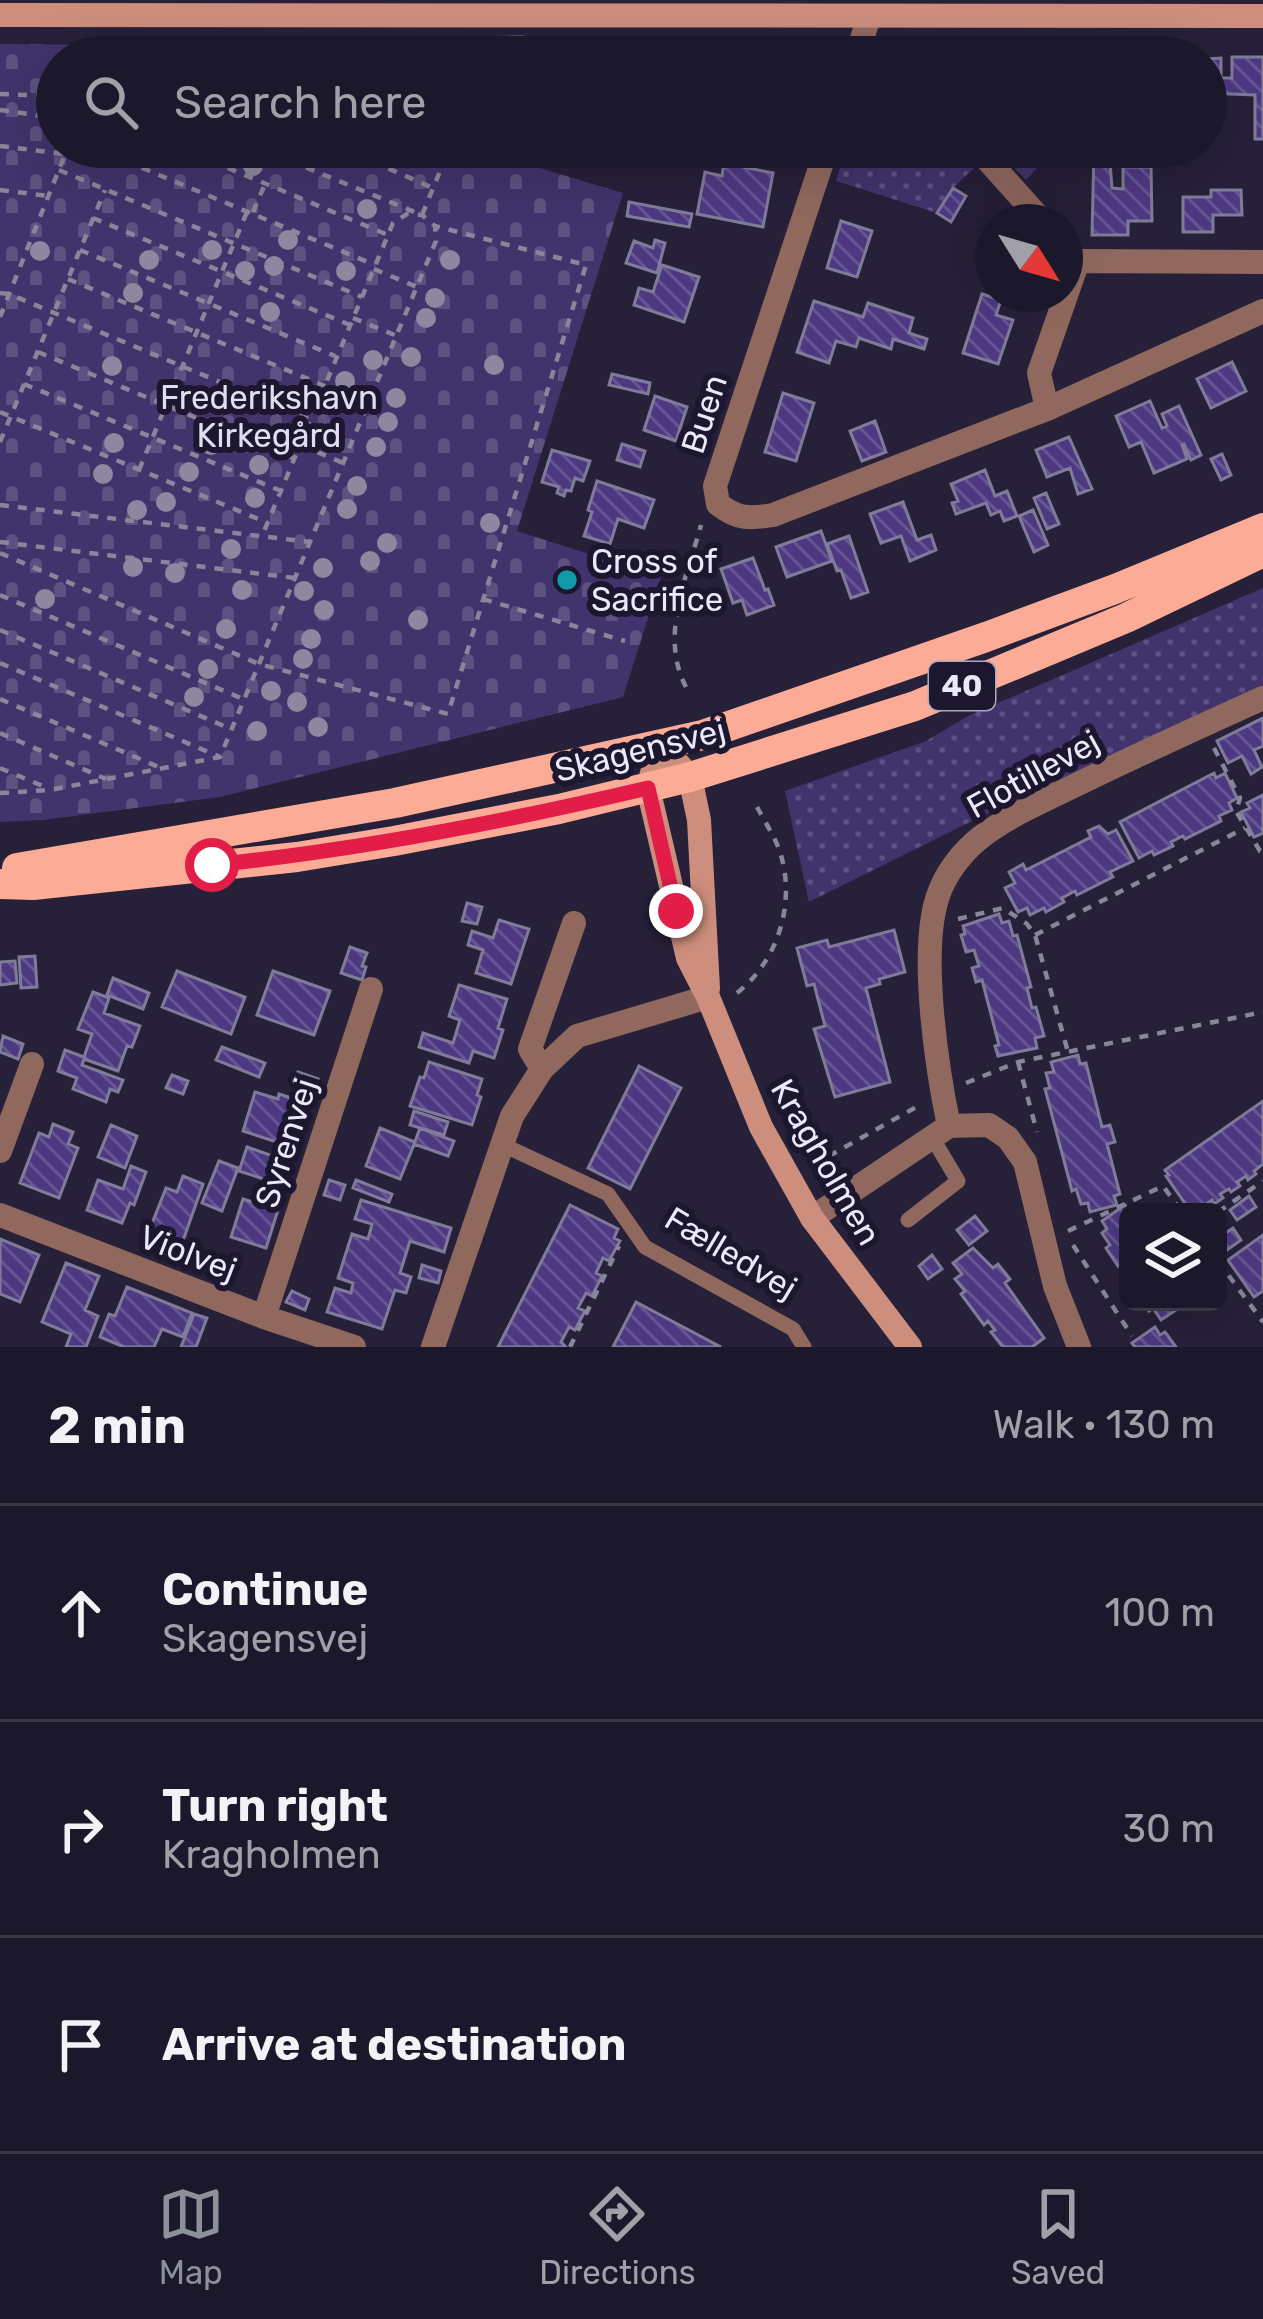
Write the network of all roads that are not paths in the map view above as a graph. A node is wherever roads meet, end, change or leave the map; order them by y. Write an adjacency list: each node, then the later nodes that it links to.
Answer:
1 (195, 8): 2 (street); 5 (street)
2 (460, 8): 3 (street)
3 (869, 8): 4 (street)
4 (1149, 8): 6 (street)
5 (0, 15)
6 (1263, 16)
7 (819, 168): 14 (street, Buen)
8 (995, 168): 9 (street)
9 (1027, 204)
10 (1083, 254): 11 (street)
11 (1263, 262)
12 (1263, 311): 14 (street, Buen)
13 (1056, 312): 14 (street)
14 (1046, 410)
15 (1263, 528): 18 (main road, Skagensvej / 40)
16 (1263, 552): 19 (main road, Skagensvej / 40)
17 (1263, 698): 28 (street, Flotillevej)
18 (660, 745): 19 (street); 20 (street, Kragholmen); 21 (main road, Skagensvej / 40)
19 (690, 778): 20 (main road, Skagensvej / 40); 25 (street, Kragholmen)
20 (648, 788): 22 (main road, Skagensvej / 40); 25 (street, Kragholmen)
21 (0, 872)
22 (0, 884)
23 (574, 922): 27 (street)
24 (371, 989): 34 (street, Syrenvej)
25 (708, 997): 27 (street); 32 (street, Kragholmen)
26 (32, 1064): 30 (street)
27 (542, 1069): 29 (street)
28 (941, 1131): 32 (street); 33 (lane); 39 (street)
29 (501, 1144): 36 (street); 37 (lane, Fælledvej)
30 (0, 1151)
31 (0, 1215): 34 (street, Violvej)
32 (812, 1218): 38 (street, Kragholmen)
33 (908, 1220)
34 (264, 1317): 35 (street, Violvej)
35 (354, 1347)
36 (433, 1347)
37 (804, 1347)
38 (910, 1347)
39 (1079, 1347)

